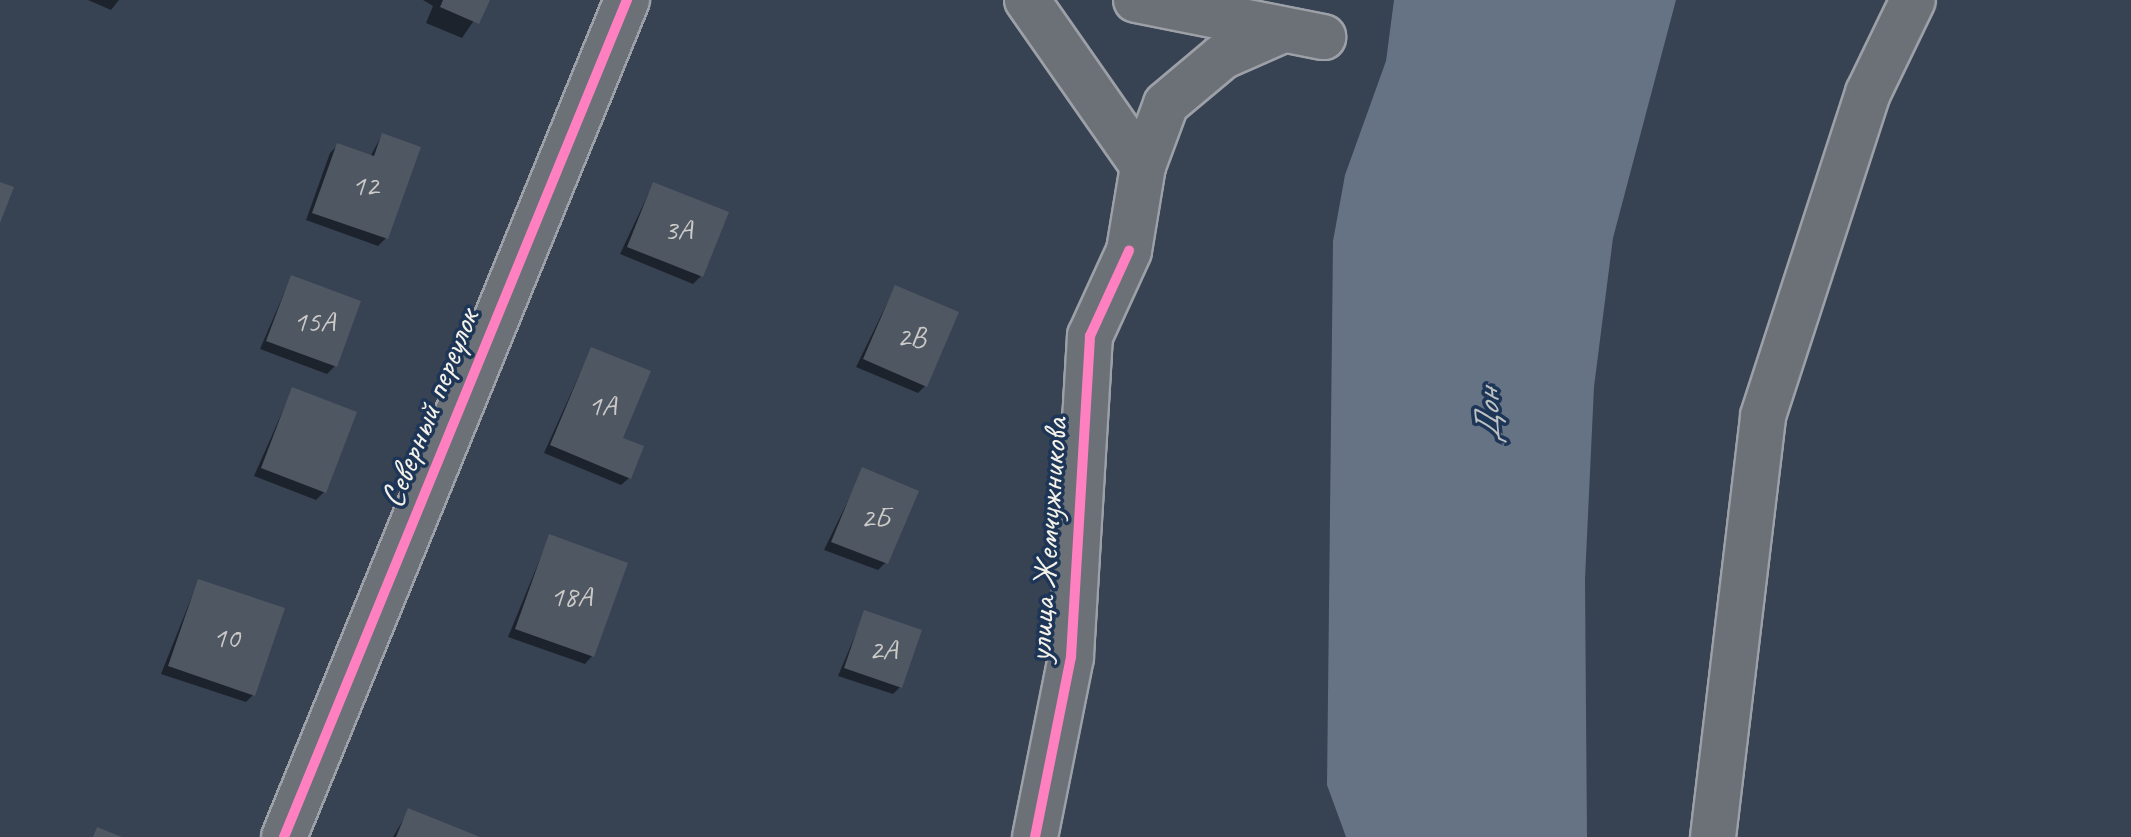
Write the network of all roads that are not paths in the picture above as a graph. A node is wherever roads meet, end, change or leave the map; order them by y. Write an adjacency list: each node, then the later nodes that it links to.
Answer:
1 (627, 0): 6 (street, Северный переулок)
2 (1027, 0): 5 (street)
3 (1136, 0): 5 (street, улица Жемчужникова)
4 (1913, 0): 8 (street)
5 (1143, 166): 7 (street, улица Жемчужникова)
6 (284, 837)
7 (1035, 837)
8 (1713, 837)

